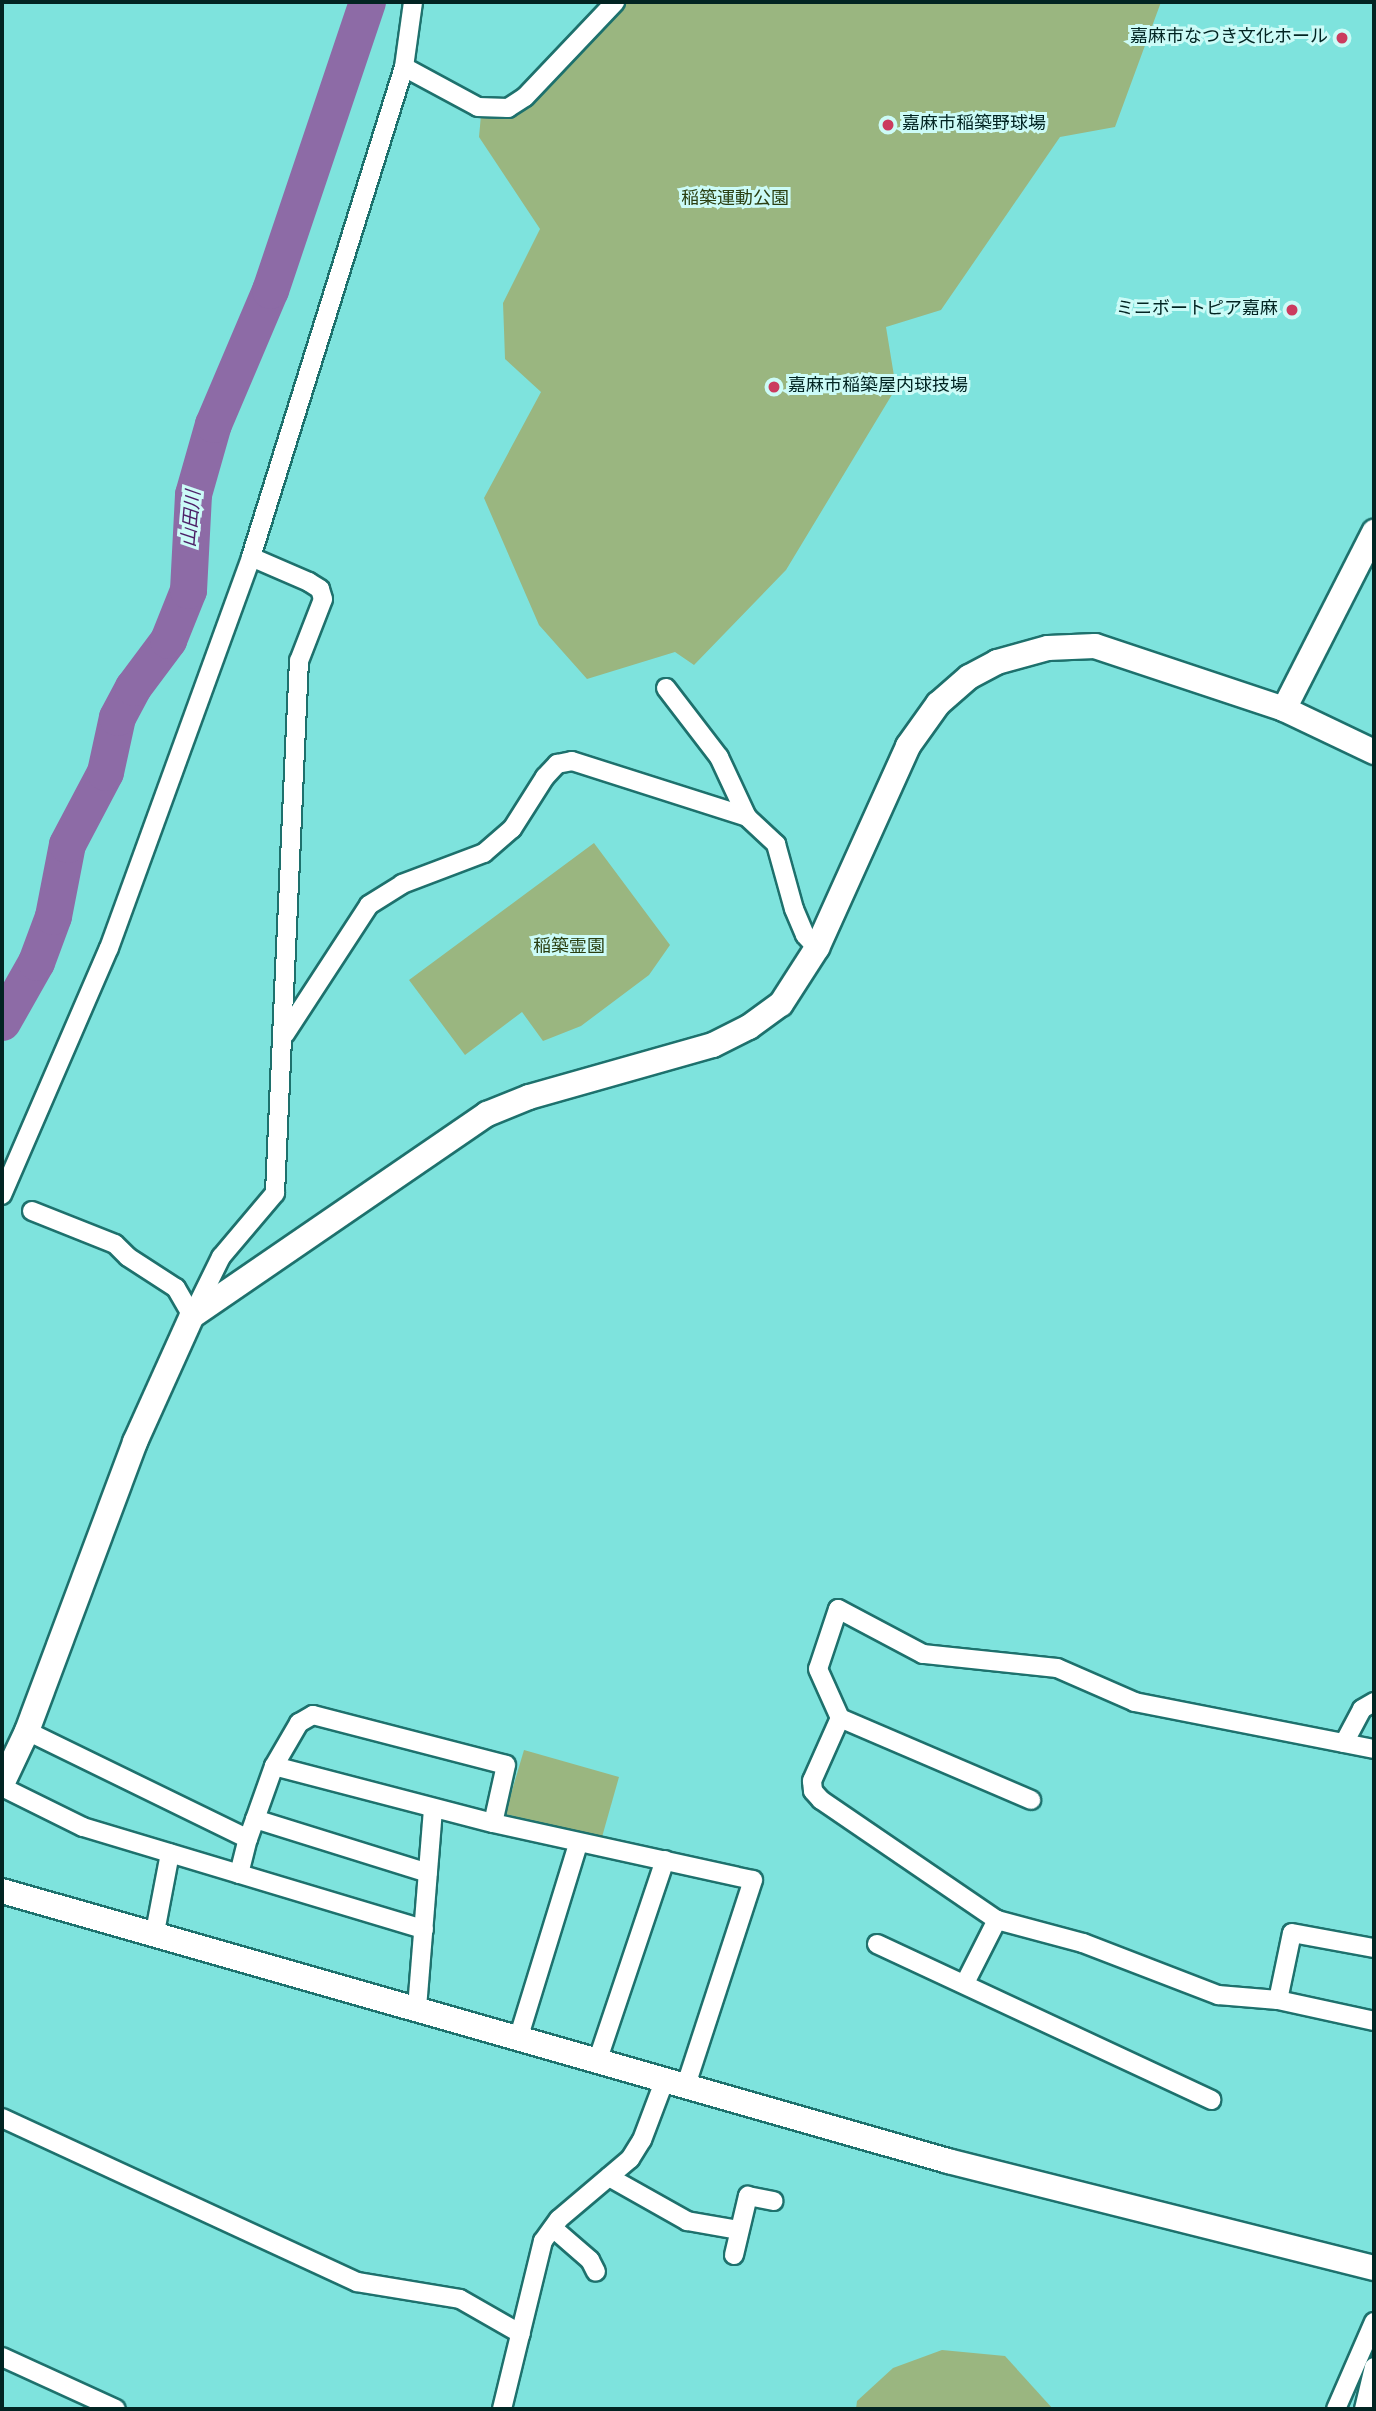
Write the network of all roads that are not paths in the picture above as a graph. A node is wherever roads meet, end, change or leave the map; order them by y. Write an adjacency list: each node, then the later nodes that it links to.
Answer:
1 (413, 2): 3 (street)
2 (615, 2): 3 (street)
3 (404, 67): 5 (street)
4 (1374, 532): 7 (street)
5 (251, 557): 11 (street); 12 (street)
6 (666, 688): 9 (street)
7 (1284, 709): 8 (street); 10 (street)
8 (1374, 752)
9 (747, 817): 10 (street); 11 (street)
10 (817, 948): 14 (street)
11 (285, 1034): 14 (street)
12 (2, 1195)
13 (32, 1211): 14 (street)
14 (192, 1316): 17 (street)
15 (1374, 1702): 18 (street)
16 (840, 1718): 18 (street); 22 (street); 33 (street)
17 (27, 1731): 21 (street); 26 (street)
18 (1344, 1743): 19 (street)
19 (1374, 1749)
20 (274, 1766): 23 (street); 24 (street); 25 (street)
21 (2, 1785): 28 (street)
22 (1031, 1800)
23 (433, 1808): 25 (street); 30 (street)
24 (255, 1819): 26 (street); 30 (street)
25 (493, 1823): 27 (street)
26 (248, 1839): 31 (street)
27 (578, 1843): 29 (street); 42 (street)
28 (170, 1853): 31 (street); 35 (street)
29 (665, 1860): 43 (street); 44 (street)
30 (428, 1873): 34 (street)
31 (239, 1874): 34 (street)
32 (2, 1892): 35 (street)
33 (997, 1920): 38 (street); 39 (street)
34 (424, 1929): 40 (street)
35 (155, 1932): 40 (street)
36 (877, 1944): 38 (street)
37 (1374, 1948): 39 (street)
38 (965, 1983): 45 (street)
39 (1279, 2000): 41 (street)
40 (417, 2008): 42 (street)
41 (1374, 2021)
42 (519, 2036): 43 (street)
43 (598, 2059): 44 (street)
44 (675, 2082): 47 (street); 52 (street)
45 (1211, 2101)
46 (2, 2118): 55 (street)
47 (608, 2177): 49 (street); 50 (street)
48 (774, 2201): 50 (street)
49 (553, 2228): 53 (street); 55 (street)
50 (739, 2230): 51 (street)
51 (734, 2255)
52 (1374, 2268)
53 (596, 2272)
54 (1374, 2322): 60 (street)
55 (521, 2334): 59 (street)
56 (2, 2357): 58 (street)
57 (1374, 2367): 61 (street)
58 (116, 2409)
59 (502, 2409)
60 (1336, 2409)
61 (1364, 2409)

